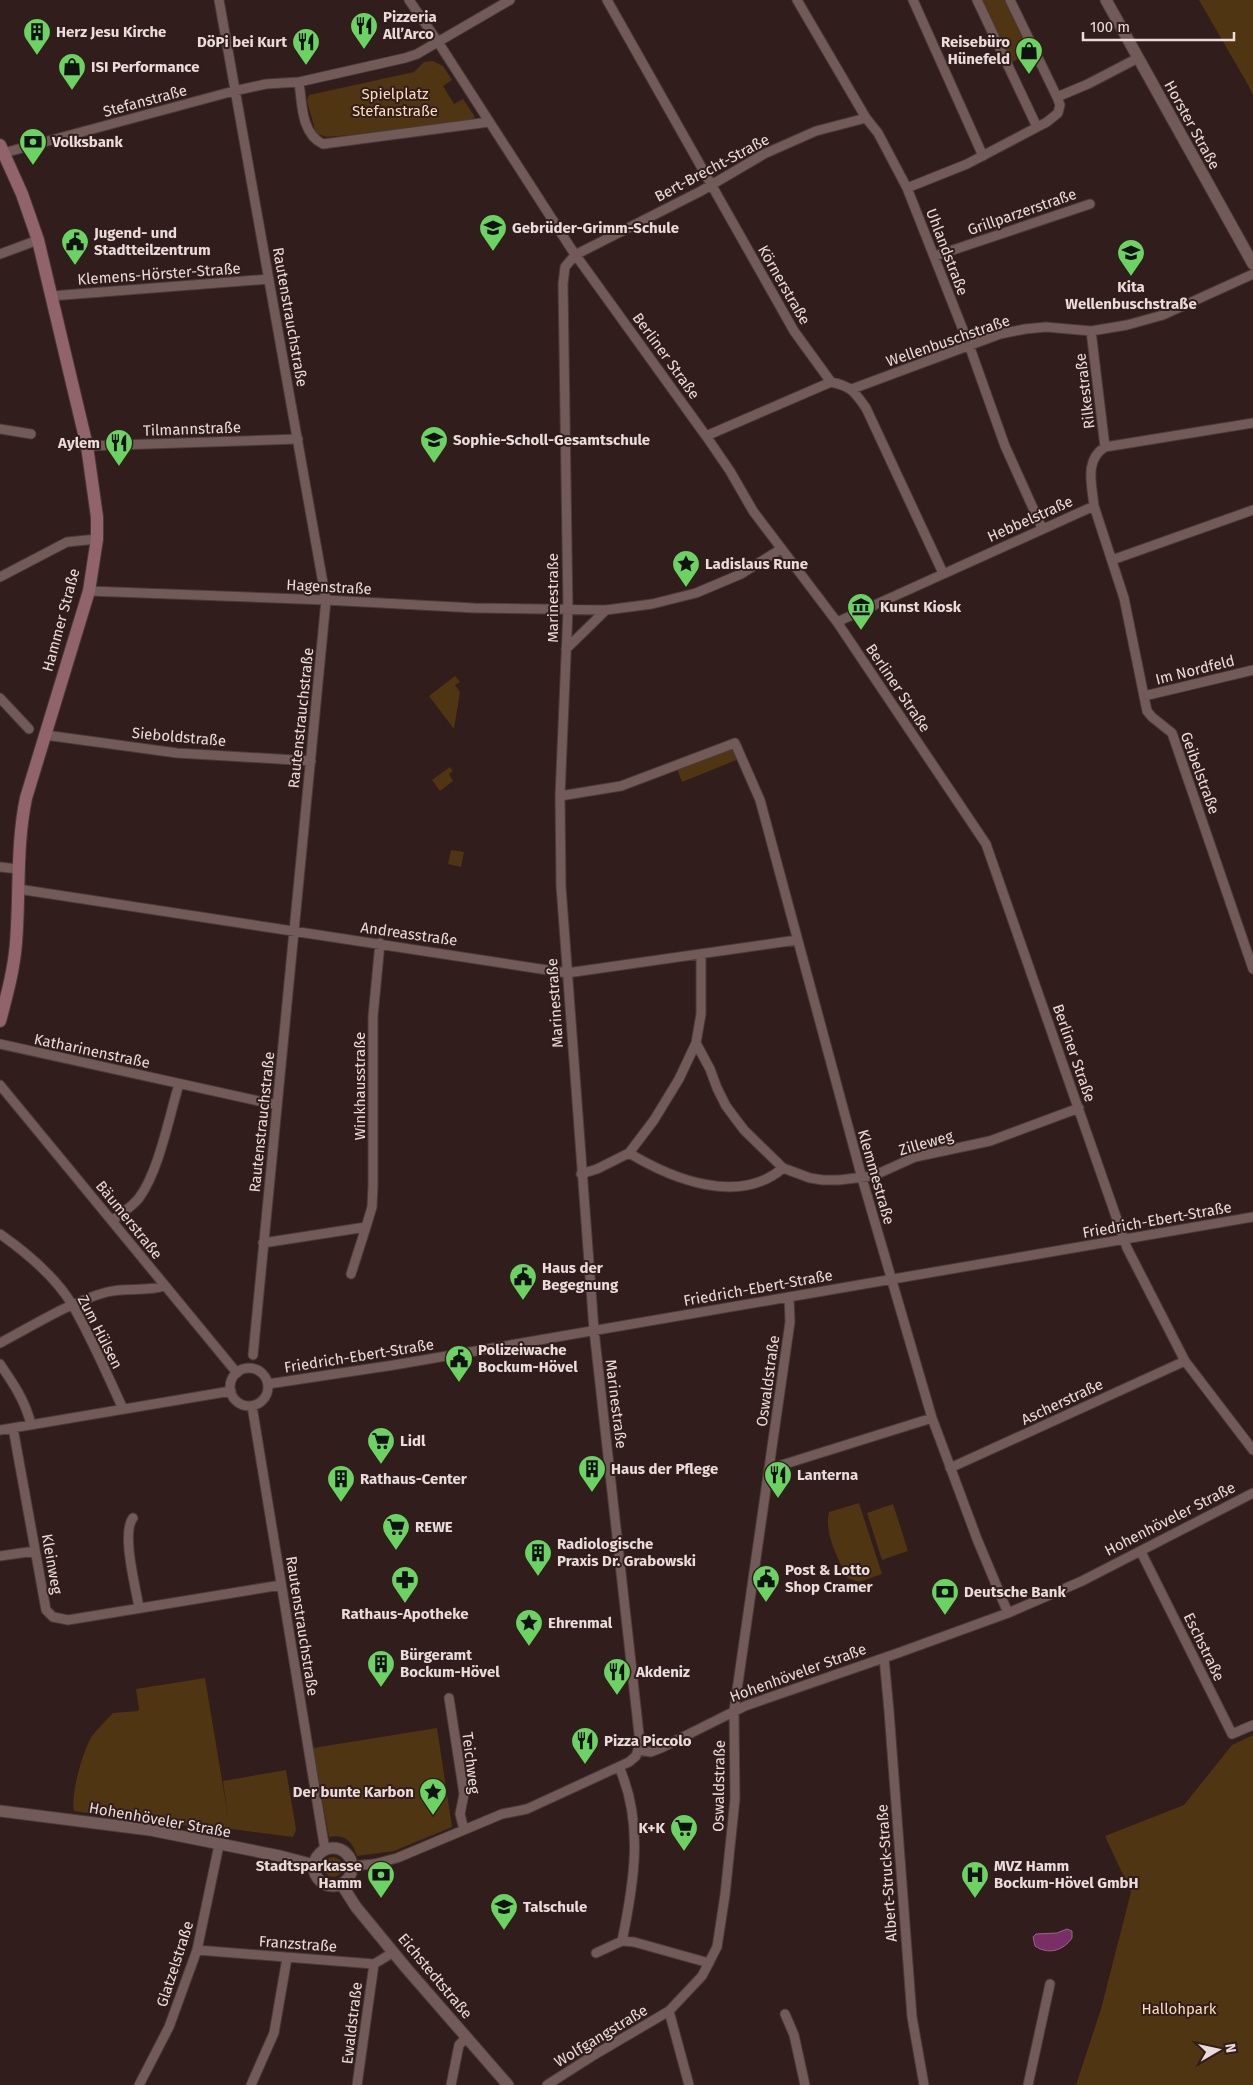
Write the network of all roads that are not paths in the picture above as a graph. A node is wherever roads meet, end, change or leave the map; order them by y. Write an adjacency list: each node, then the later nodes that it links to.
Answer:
1 (219, 0): 13 (street, Rautenstrauchstraße)
2 (409, 0): 10 (street, Berliner Straße)
3 (510, 0): 10 (street, Stefanstraße)
4 (607, 0): 20 (street, Körnerstraße)
5 (798, 0): 15 (street, Uhlandstraße)
6 (913, 0): 19 (street)
7 (977, 0): 17 (street)
8 (1010, 0): 14 (street)
9 (1106, 0): 11 (street, Horster Straße)
10 (438, 42): 12 (street, Stefanstraße); 16 (street, Berliner Straße)
11 (1138, 58): 14 (street); 27 (street, Horster Straße)
12 (298, 82): 13 (street, Stefanstraße); 16 (street)
13 (234, 91): 18 (street, Stefanstraße); 29 (street, Rautenstrauchstraße)
14 (1057, 97): 17 (street)
15 (866, 118): 20 (street, Bert-Brecht-Straße); 21 (street, Uhlandstraße)
16 (489, 122): 25 (street, Berliner Straße)
17 (1037, 127): 19 (street)
18 (1, 151): 23 (main road, Hammer Straße)
19 (983, 156): 21 (street)
20 (712, 184): 25 (street, Bert-Brecht-Straße); 33 (street, Körnerstraße)
21 (907, 188): 26 (street, Uhlandstraße)
22 (1090, 204): 26 (street, Grillparzerstraße)
23 (38, 240): 24 (street); 30 (main road, Hammer Straße)
24 (0, 254)
25 (575, 254): 38 (street, Berliner Straße); 52 (street, Marinestraße)
26 (935, 256): 32 (street, Uhlandstraße)
27 (1253, 264)
28 (1253, 274): 31 (street, Wellenbuschstraße)
29 (269, 279): 30 (street, Klemens-Hörster-Straße); 39 (street, Rautenstrauchstraße)
30 (51, 296): 40 (main road, Hammer Straße)
31 (1092, 331): 32 (street, Wellenbuschstraße); 41 (street, Rilkestraße)
32 (969, 345): 34 (street, Wellenbuschstraße); 44 (street, Uhlandstraße)
33 (831, 382): 34 (street); 38 (street)
34 (852, 389): 48 (street)
35 (1253, 423): 41 (street)
36 (0, 429): 37 (street)
37 (30, 434)
38 (706, 436): 46 (street, Berliner Straße)
39 (298, 439): 40 (street, Tilmannstraße); 51 (street, Rautenstrauchstraße)
40 (87, 446): 45 (main road, Hammer Straße)
41 (1105, 447): 42 (street, Hebbelstraße)
42 (1094, 506): 44 (street, Hebbelstraße); 47 (street, Geibelstraße)
43 (1253, 510): 47 (street)
44 (1042, 528): 48 (street, Hebbelstraße)
45 (97, 539): 49 (street); 50 (main road, Hammer Straße)
46 (781, 549): 53 (street); 54 (street, Berliner Straße)
47 (1112, 560): 57 (street, Geibelstraße)
48 (943, 573): 54 (street, Hebbelstraße)
49 (0, 577)
50 (89, 591): 51 (street, Hagenstraße); 60 (main road, Hammer Straße)
51 (326, 600): 52 (street, Hagenstraße); 61 (street, Rautenstrauchstraße)
52 (568, 610): 53 (street); 55 (street, Marinestraße)
53 (606, 610): 55 (street)
54 (837, 622): 78 (street, Berliner Straße)
55 (566, 649): 62 (street, Marinestraße)
56 (1253, 670): 57 (street, Im Nordfeld)
57 (1144, 696): 70 (street, Geibelstraße)
58 (0, 698): 59 (street)
59 (29, 729)
60 (45, 735): 61 (street, Sieboldstraße); 64 (main road, Hammer Straße)
61 (311, 761): 66 (street, Rautenstrauchstraße)
62 (560, 796): 67 (street, Klemmestraße); 71 (street, Marinestraße)
63 (0, 867): 64 (street)
64 (18, 869): 65 (main road, Hammer Straße)
65 (18, 889): 66 (street, Andreasstraße); 72 (main road, Hammer Straße)
66 (294, 932): 68 (street, Andreasstraße); 77 (street, Rautenstrauchstraße)
67 (797, 940): 69 (street, Andreasstraße); 82 (street, Klemmestraße)
68 (380, 943): 71 (street, Andreasstraße); 85 (street, Winkhausstraße)
69 (701, 954): 71 (street, Andreasstraße); 73 (street)
70 (1253, 969)
71 (567, 973): 81 (street, Marinestraße)
72 (0, 1021)
73 (696, 1043): 79 (street); 80 (street, Zilleweg)
74 (0, 1044): 75 (street, Katharinenstraße)
75 (179, 1084): 77 (street, Katharinenstraße); 84 (street)
76 (0, 1085): 84 (street, Bäumerstraße)
77 (277, 1106): 88 (street, Rautenstrauchstraße)
78 (1079, 1108): 82 (street, Zilleweg); 87 (street, Berliner Straße)
79 (629, 1152): 80 (street); 81 (street)
80 (783, 1168): 82 (street, Zilleweg)
81 (581, 1174): 94 (street, Marinestraße)
82 (862, 1178): 90 (street, Klemmestraße)
83 (1253, 1217): 87 (street, Friedrich-Ebert-Straße)
84 (112, 1221): 91 (street, Bäumerstraße)
85 (366, 1227): 88 (street); 89 (street, Winkhausstraße)
86 (0, 1234): 93 (street, Zum Hülsen)
87 (1124, 1240): 90 (street, Friedrich-Ebert-Straße); 97 (street, Berliner Straße)
88 (263, 1243): 96 (street, Rautenstrauchstraße)
89 (351, 1274)
90 (890, 1279): 92 (street, Friedrich-Ebert-Straße); 104 (street, Klemmestraße)
91 (164, 1286): 93 (street); 99 (street, Bäumerstraße)
92 (789, 1297): 94 (street, Friedrich-Ebert-Straße); 110 (street, Oswaldstraße)
93 (72, 1305): 95 (street); 103 (street, Zum Hülsen)
94 (594, 1330): 100 (street, Friedrich-Ebert-Straße); 123 (street, Marinestraße)
95 (0, 1343)
96 (253, 1354)
97 (1185, 1361): 108 (street, Berliner Straße); 109 (street, Ascherstraße)
98 (0, 1364): 105 (street)
99 (237, 1373): 100 (street); 101 (street)
100 (268, 1384): 102 (street)
101 (231, 1390): 102 (street); 103 (street)
102 (252, 1406): 116 (street, Rautenstrauchstraße)
103 (123, 1409): 105 (street)
104 (932, 1418): 109 (street, Klemmestraße); 110 (street)
105 (31, 1425): 106 (street)
106 (13, 1428): 107 (street); 113 (street, Kleinweg)
107 (0, 1430)
108 (1253, 1450)
109 (950, 1468): 118 (street, Klemmestraße)
110 (769, 1469): 121 (street, Oswaldstraße)
111 (1253, 1493): 114 (street, Hohenhöveler Straße)
112 (133, 1518): 117 (street)
113 (35, 1551): 115 (street); 117 (street, Kleinweg)
114 (1142, 1552): 118 (street, Hohenhöveler Straße); 122 (street, Eschstraße)
115 (0, 1556)
116 (282, 1585): 117 (street, Kleinweg); 128 (street, Rautenstrauchstraße)
117 (139, 1608)
118 (1008, 1613): 119 (street, Hohenhöveler Straße)
119 (884, 1658): 121 (street, Hohenhöveler Straße); 151 (street, Albert-Struck-Straße)
120 (449, 1698): 126 (street, Teichweg)
121 (734, 1711): 123 (street, Hohenhöveler Straße); 137 (street, Oswaldstraße)
122 (1253, 1725)
123 (639, 1750): 124 (street)
124 (619, 1767): 126 (street); 132 (street)
125 (0, 1811): 127 (street, Hohenhöveler Straße)
126 (464, 1830): 130 (street)
127 (219, 1845): 129 (street, Hohenhöveler Straße); 133 (street, Glatzelstraße)
128 (325, 1850): 129 (street); 130 (street)
129 (314, 1865): 131 (street)
130 (352, 1866): 131 (street)
131 (342, 1884): 134 (street, Eichstedtstraße)
132 (622, 1941): 135 (street); 137 (street)
133 (197, 1950): 136 (street, Franzstraße); 143 (street, Glatzelstraße)
134 (394, 1952): 138 (street); 142 (street, Eichstedtstraße)
135 (596, 1953)
136 (287, 1958): 138 (street, Franzstraße); 144 (street)
137 (709, 1962): 140 (street, Oswaldstraße)
138 (374, 1964): 145 (street, Ewaldstraße)
139 (1050, 1984): 152 (street)
140 (669, 2011): 148 (street, Wolfgangstraße); 149 (street)
141 (784, 2014): 150 (street)
142 (467, 2037): 146 (street); 147 (street, Eichstedtstraße)
143 (139, 2085)
144 (251, 2085)
145 (357, 2085)
146 (451, 2085)
147 (508, 2085)
148 (547, 2085)
149 (689, 2085)
150 (805, 2085)
151 (924, 2085)
152 (1028, 2085)

